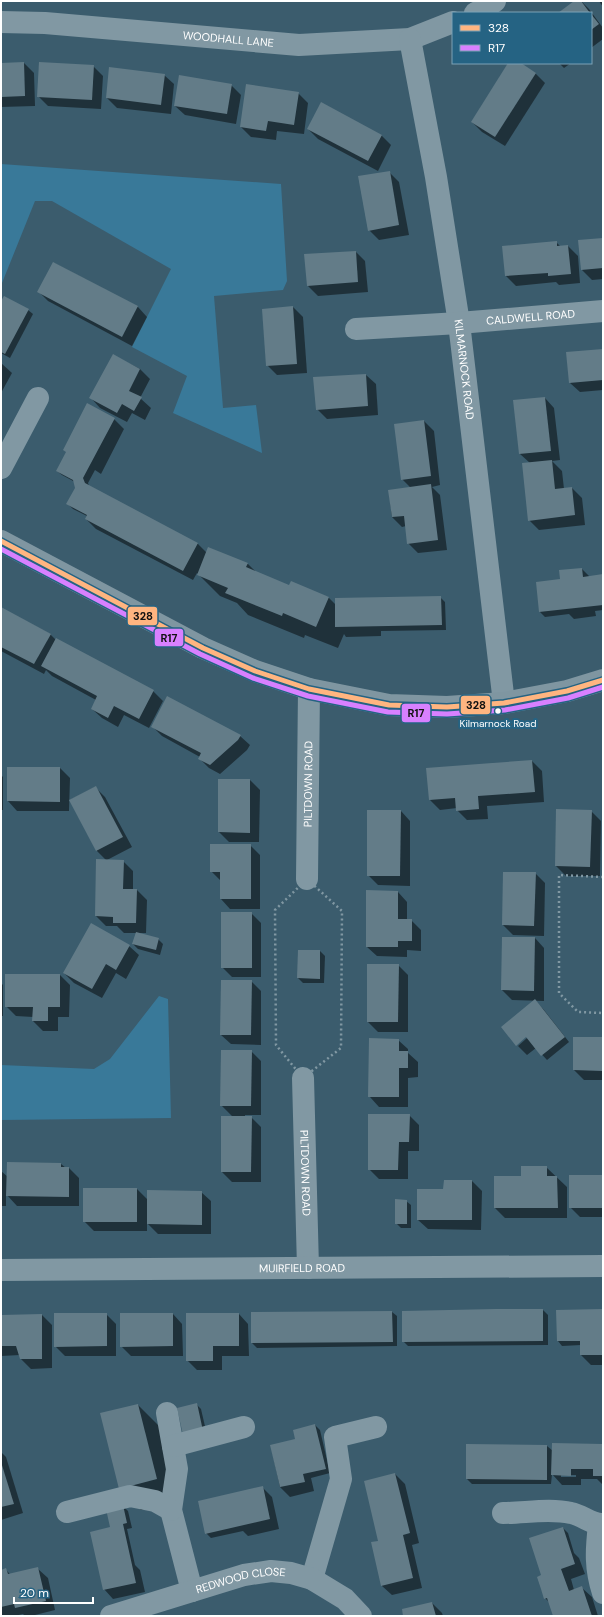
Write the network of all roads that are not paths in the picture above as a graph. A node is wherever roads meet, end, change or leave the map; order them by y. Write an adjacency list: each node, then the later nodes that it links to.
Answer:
1 (496, 1): 2 (street)
2 (477, 12)
3 (1, 22): 5 (street, WOODHALL LANE)
4 (452, 22): 5 (street, WOODHALL LANE)
5 (410, 39): 7 (street, KILMARNOCK ROAD)
6 (603, 311): 7 (street, CALDWELL ROAD)
7 (459, 323): 8 (street, CALDWELL ROAD); 14 (street, KILMARNOCK ROAD)
8 (356, 329)
9 (38, 398): 10 (street)
10 (1, 468)
11 (1, 541): 13 (main road)
12 (603, 680): 14 (main road)
13 (309, 689): 14 (main road); 15 (street, PILTDOWN ROAD)
14 (504, 703)
15 (307, 879)
16 (304, 1078): 18 (street, PILTDOWN ROAD)
17 (603, 1266): 18 (street, MUIRFIELD ROAD)
18 (308, 1268): 19 (street, MUIRFIELD ROAD)
19 (1, 1270)
20 (166, 1412): 23 (street)
21 (244, 1427): 23 (street)
22 (376, 1427): 28 (street)
23 (173, 1446): 24 (street)
24 (170, 1510): 25 (street); 29 (street)
25 (67, 1512)
26 (503, 1513): 27 (street)
27 (601, 1524): 30 (street)
28 (312, 1579): 29 (street, REDWOOD CLOSE); 32 (street, REDWOOD CLOSE)
29 (192, 1592): 31 (street, REDWOOD CLOSE)
30 (603, 1592)
31 (111, 1616)
32 (361, 1616)

